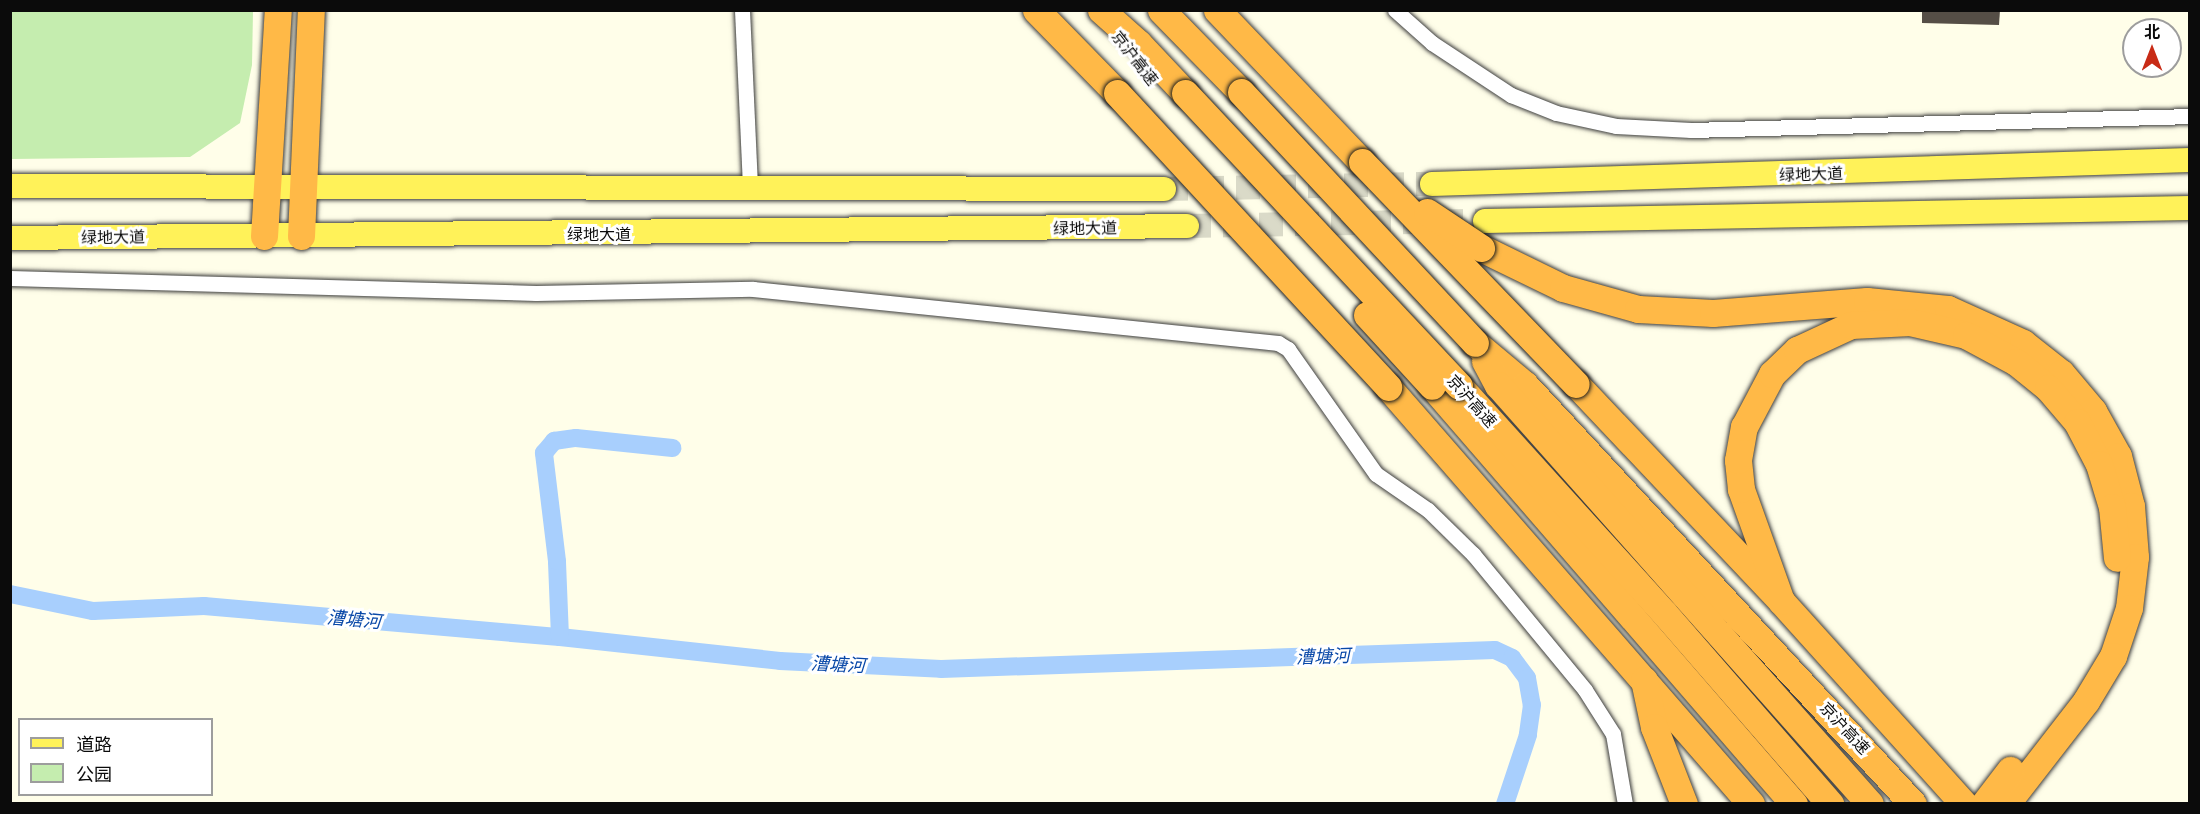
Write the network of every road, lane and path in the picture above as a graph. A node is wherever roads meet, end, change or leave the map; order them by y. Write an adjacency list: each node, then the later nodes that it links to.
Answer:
1 (278, 10): 13 (highway)
2 (311, 10): 15 (highway)
3 (742, 10): 16 (street)
4 (1035, 10): 28 (highway, bridge)
5 (1101, 10): 26 (highway, 京沪高速, bridge)
6 (1161, 10): 25 (highway, 京沪高速, bridge)
7 (1217, 10): 11 (highway)
8 (1395, 10): 9 (street)
9 (2190, 117)
10 (2190, 160): 12 (main road, 绿地大道)
11 (1362, 162): 27 (highway, bridge); 38 (highway, bridge)
12 (1432, 184)
13 (266, 185): 14 (main road); 15 (main road); 21 (highway)
14 (10, 186)
15 (303, 186): 16 (main road); 22 (highway)
16 (750, 186): 17 (main road)
17 (1164, 189)
18 (2190, 208): 19 (main road)
19 (1485, 221)
20 (1187, 226): 22 (main road, 绿地大道)
21 (264, 236): 22 (main road, 绿地大道); 23 (main road, 绿地大道)
22 (300, 236)
23 (10, 238)
24 (10, 278): 30 (street)
25 (1475, 342): 29 (highway, 京沪高速); 35 (highway, 京沪高速)
26 (1446, 386): 33 (highway, 京沪高速); 34 (highway, 京沪高速)
27 (1781, 601): 36 (highway); 37 (highway)
28 (1644, 679): 31 (highway); 32 (highway)
29 (1905, 794)
30 (1625, 804)
31 (1684, 804)
32 (1751, 804)
33 (1794, 804)
34 (1830, 804)
35 (1870, 804)
36 (1964, 804)
37 (1984, 804)
38 (2006, 804)

